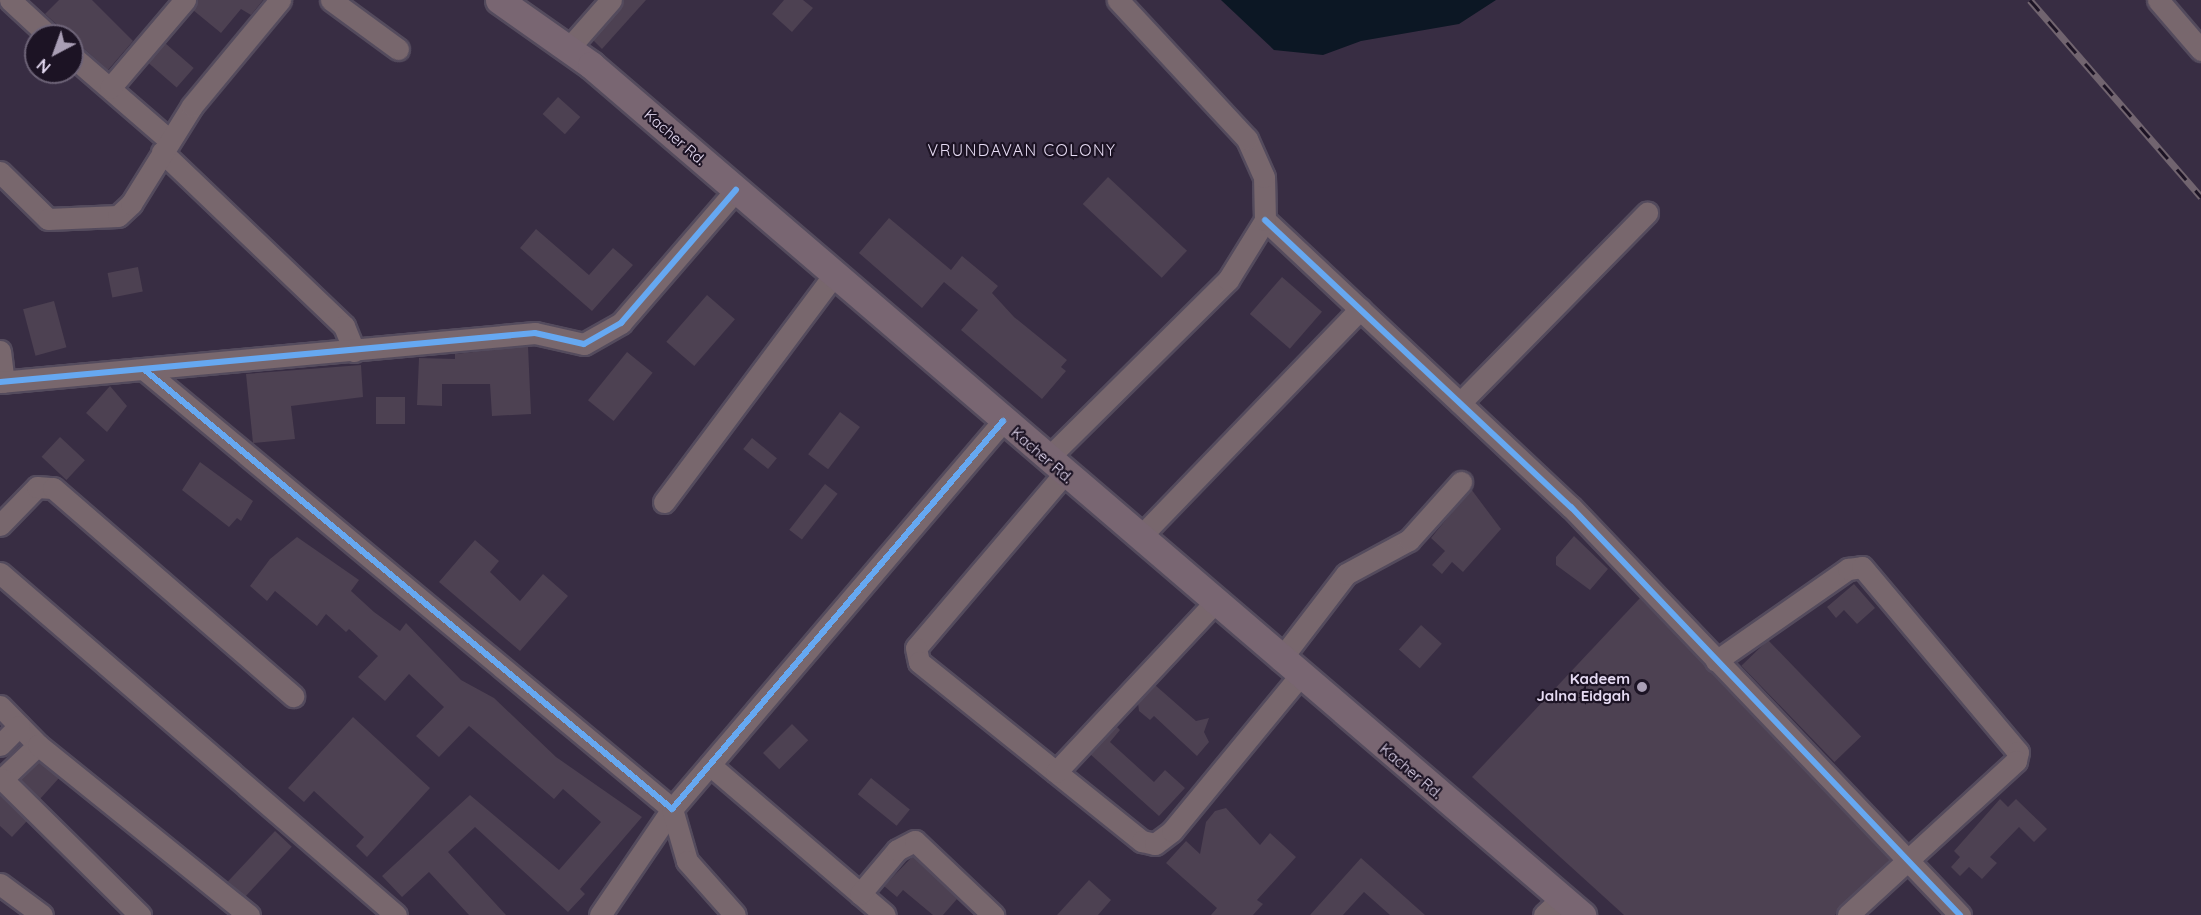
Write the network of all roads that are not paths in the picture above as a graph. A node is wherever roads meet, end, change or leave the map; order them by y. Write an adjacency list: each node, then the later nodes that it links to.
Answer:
1 (10, 0): 9 (street)
2 (185, 0): 14 (street)
3 (280, 0): 15 (street)
4 (331, 0): 10 (street)
5 (499, 0): 11 (main road, Kacher Rd.)
6 (611, 0): 11 (street)
7 (1118, 0): 19 (street)
8 (2158, 0): 12 (street)
9 (36, 24)
10 (398, 48)
11 (568, 49): 17 (main road, Kacher Rd.)
12 (2201, 50)
13 (84, 66): 14 (street)
14 (110, 88): 15 (street)
15 (166, 146): 16 (street); 23 (street)
16 (2, 180)
17 (736, 190): 20 (main road, Kacher Rd.); 23 (street)
18 (1647, 213): 26 (street)
19 (1265, 220): 21 (street); 28 (street)
20 (834, 275): 27 (main road, Kacher Rd.); 30 (street)
21 (1360, 309): 26 (street); 32 (street)
22 (0, 351): 25 (street)
23 (354, 351): 24 (street)
24 (146, 371): 25 (street); 45 (street)
25 (2, 382)
26 (1460, 403): 35 (street)
27 (1003, 421): 28 (main road, Kacher Rd.); 42 (street)
28 (1056, 466): 32 (main road, Kacher Rd.); 43 (street)
29 (1461, 482): 36 (street)
30 (664, 502)
31 (0, 525): 37 (street)
32 (1140, 537): 34 (main road, Kacher Rd.)
33 (0, 573): 53 (street)
34 (1214, 603): 36 (main road, Kacher Rd.); 43 (street)
35 (1716, 661): 46 (street); 46 (street)
36 (1289, 668): 43 (street); 49 (main road, Kacher Rd.)
37 (293, 696)
38 (0, 706): 39 (street)
39 (20, 726): 40 (street); 41 (street)
40 (0, 745)
41 (38, 745): 44 (street); 52 (street)
42 (710, 765): 45 (street); 48 (street)
43 (1056, 772)
44 (1, 780): 51 (street)
45 (672, 809): 54 (street); 55 (street)
46 (1906, 862): 58 (street); 59 (street)
47 (0, 884): 50 (street)
48 (860, 894): 56 (street); 57 (street)
49 (1563, 909)
50 (42, 915)
51 (140, 915)
52 (249, 915)
53 (396, 915)
54 (600, 915)
55 (735, 915)
56 (885, 915)
57 (993, 915)
58 (1848, 915)
59 (1960, 915)

